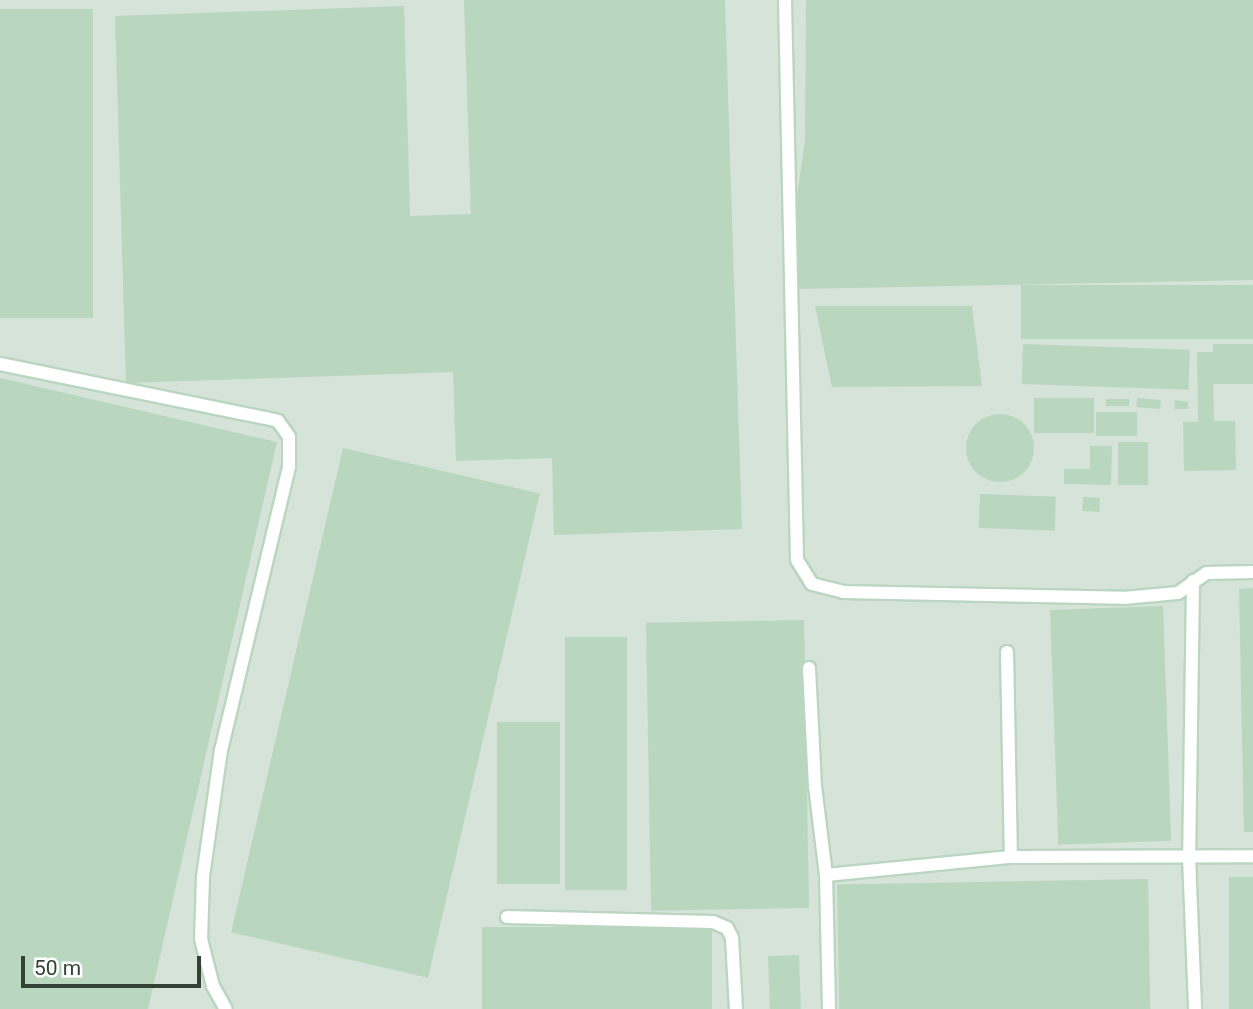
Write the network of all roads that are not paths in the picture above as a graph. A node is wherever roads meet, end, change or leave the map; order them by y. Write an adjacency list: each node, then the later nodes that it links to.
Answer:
1 (785, 0): 4 (lane)
2 (0, 364): 12 (lane)
3 (1253, 572): 4 (lane)
4 (1193, 581): 9 (lane)
5 (1007, 652): 8 (lane)
6 (809, 668): 10 (lane)
7 (1253, 856): 9 (lane)
8 (1011, 857): 9 (lane); 10 (lane)
9 (1189, 857): 15 (lane)
10 (826, 875): 14 (lane)
11 (507, 917): 13 (lane)
12 (226, 1009)
13 (736, 1009)
14 (829, 1009)
15 (1195, 1009)

